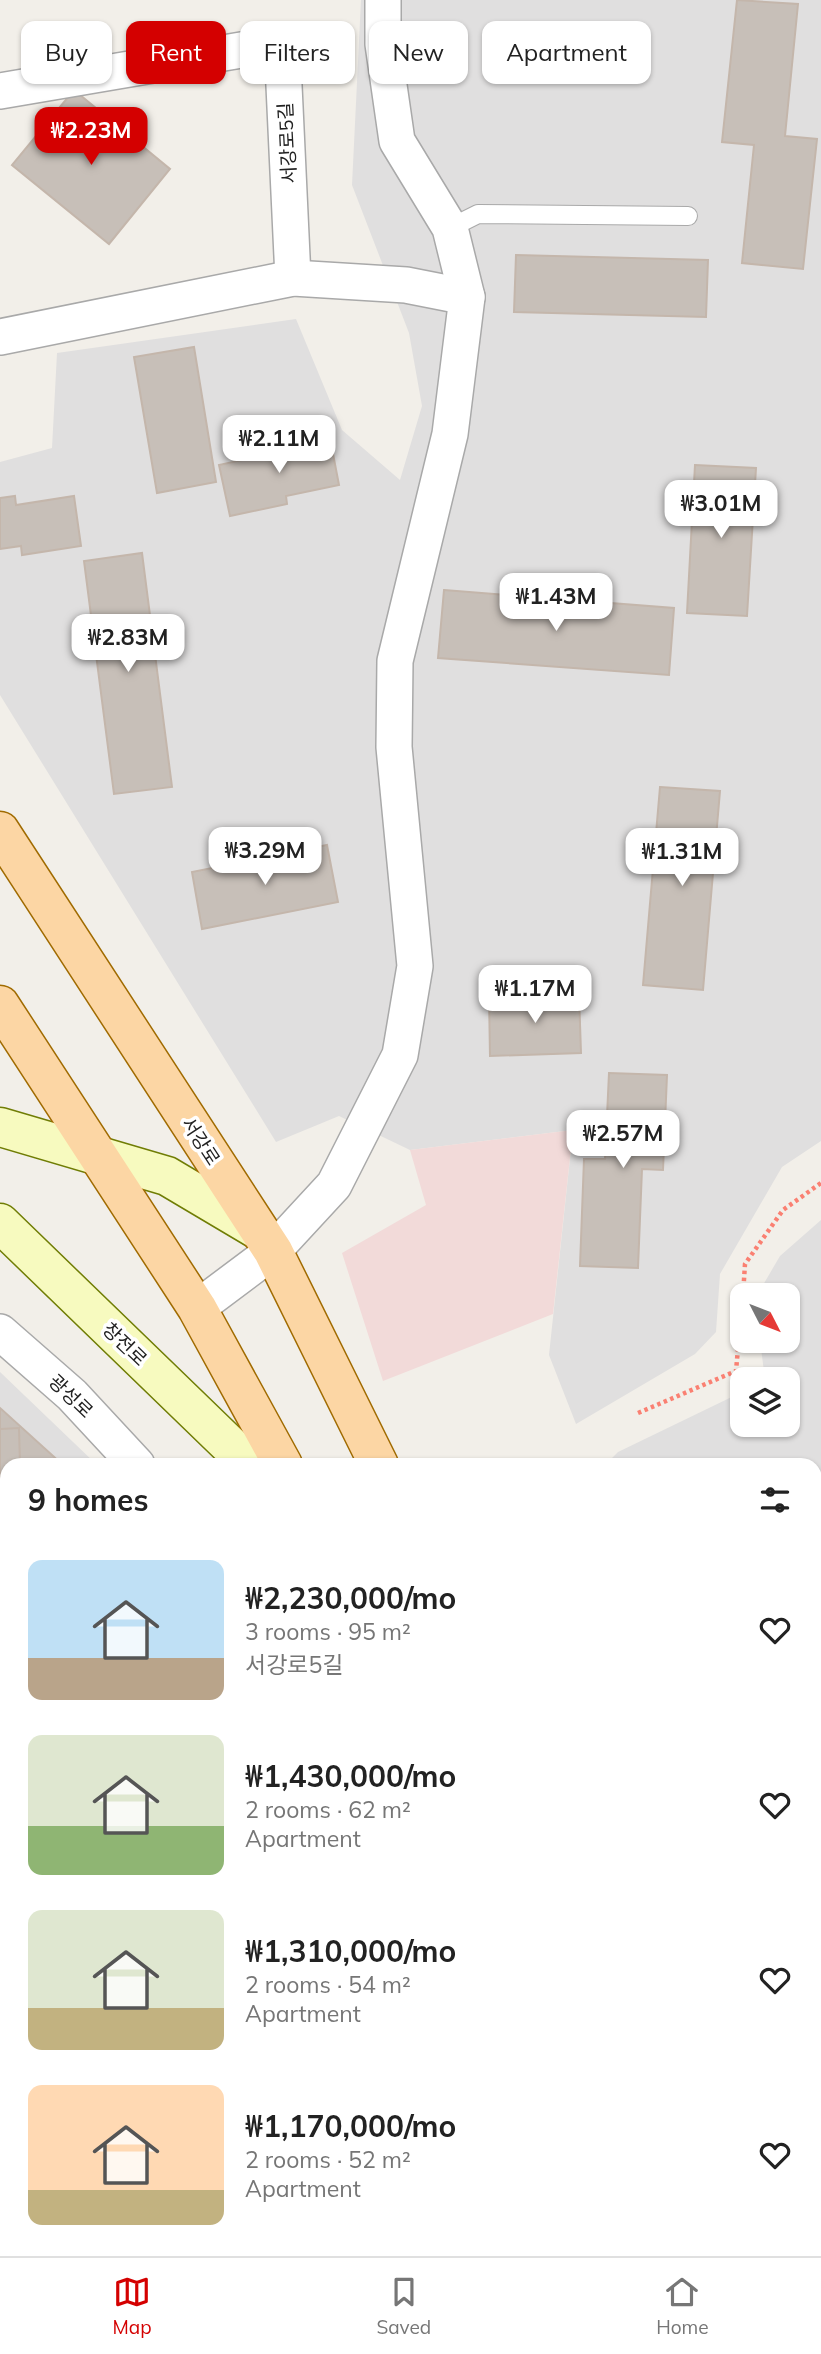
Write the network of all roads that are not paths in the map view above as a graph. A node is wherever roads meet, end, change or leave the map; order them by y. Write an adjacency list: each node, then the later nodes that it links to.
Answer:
1 (383, 0): 4 (street)
2 (0, 91): 5 (street, 서강로5길)
3 (688, 216): 4 (lane)
4 (450, 228): 6 (street)
5 (293, 278): 6 (street); 7 (street)
6 (467, 296): 13 (street)
7 (0, 337)
8 (0, 831): 13 (main road, 서강로)
9 (0, 1005): 11 (main road)
10 (0, 1128): 11 (main road)
11 (98, 1157): 13 (main road); 14 (main road)
12 (0, 1223): 17 (main road, 창전로)
13 (265, 1241): 14 (street); 19 (main road, 서강로)
14 (197, 1308): 18 (main road)
15 (0, 1332): 16 (street, 광성로)
16 (130, 1458)
17 (243, 1458)
18 (279, 1458)
19 (375, 1458)

